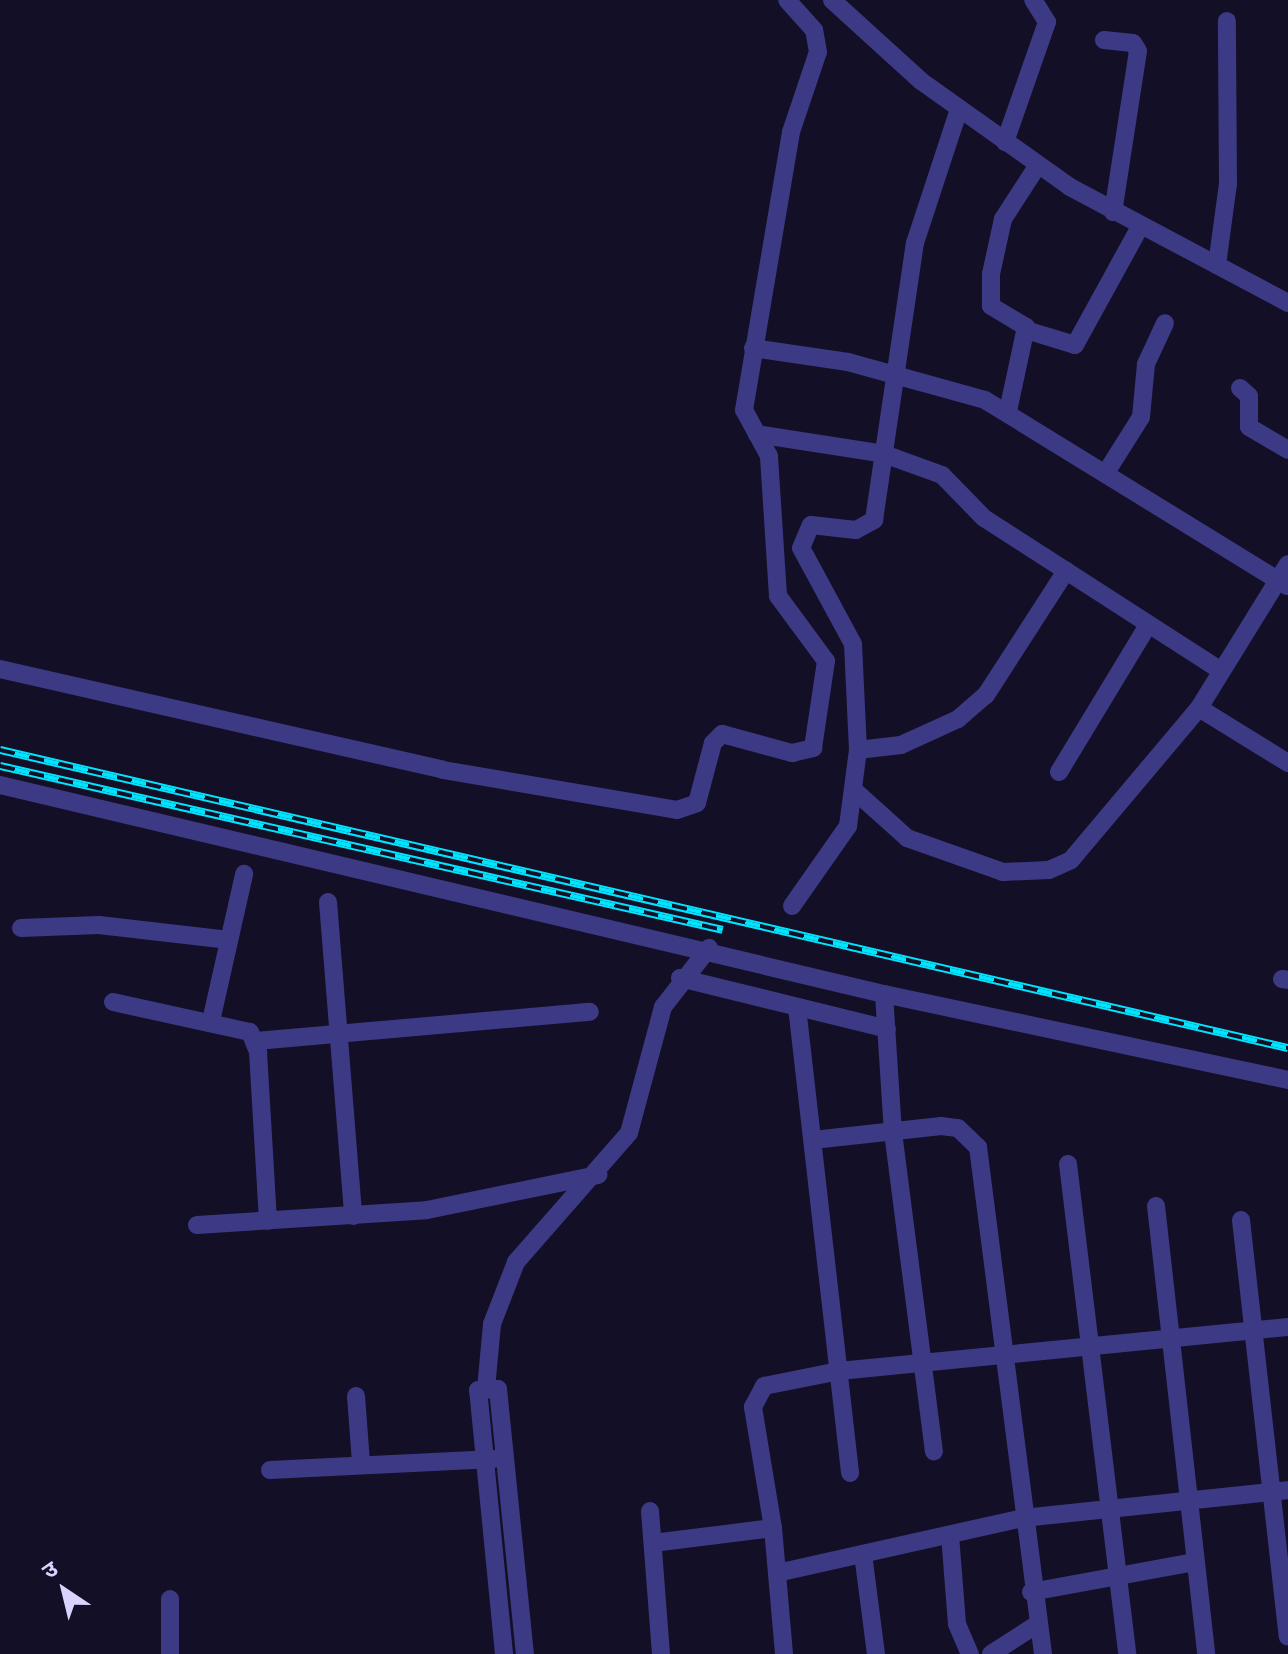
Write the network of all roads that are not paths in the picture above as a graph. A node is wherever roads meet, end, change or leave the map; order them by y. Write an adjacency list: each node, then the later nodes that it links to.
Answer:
1 (787, 0): 15 (street)
2 (832, 0): 6 (street)
3 (1033, 0): 7 (street)
4 (1227, 21): 11 (street)
5 (1104, 40): 9 (street)
6 (959, 109): 7 (street); 16 (street)
7 (1005, 142): 8 (street)
8 (1038, 165): 9 (street); 14 (street)
9 (1113, 212): 10 (street)
10 (1140, 227): 11 (street); 14 (street)
11 (1217, 265): 12 (street)
12 (1288, 303)
13 (1165, 323): 22 (street)
14 (1026, 330): 18 (street)
15 (753, 348): 16 (street); 19 (street)
16 (896, 373): 18 (street); 21 (street)
17 (1240, 388): 20 (street)
18 (1008, 411): 22 (street)
19 (757, 434): 21 (street); 26 (street)
20 (1288, 450)
21 (884, 454): 23 (street); 29 (street)
22 (1107, 471): 24 (street)
23 (1066, 571): 25 (street); 29 (street)
24 (1285, 577): 27 (street)
25 (1148, 625): 27 (street); 31 (street)
26 (0, 669)
27 (1221, 671): 28 (street)
28 (1199, 708): 30 (street); 33 (street)
29 (858, 750): 33 (street)
30 (1288, 763)
31 (1059, 772)
32 (0, 785): 39 (street)
33 (856, 792): 36 (street)
34 (244, 874): 38 (street)
35 (328, 902): 47 (street)
36 (792, 906)
37 (21, 928): 38 (street)
38 (229, 940): 45 (street)
39 (709, 948): 40 (street); 41 (street)
40 (680, 978): 43 (street); 53 (street)
41 (884, 994): 46 (street); 49 (street)
42 (113, 1002): 45 (street)
43 (797, 1007): 46 (street); 51 (street)
44 (590, 1012): 47 (street)
45 (211, 1021): 48 (street)
46 (887, 1029): 50 (street)
47 (339, 1034): 48 (street); 55 (street)
48 (256, 1041): 57 (street)
49 (1288, 1080)
50 (893, 1132): 51 (street); 63 (street); 64 (street)
51 (813, 1140): 65 (street)
52 (1068, 1164): 62 (street)
53 (598, 1175): 55 (street); 66 (street)
54 (1156, 1206): 61 (street)
55 (353, 1216): 57 (street)
56 (1241, 1220): 60 (street)
57 (268, 1221): 58 (street)
58 (197, 1225)
59 (1288, 1327): 60 (street)
60 (1253, 1331): 61 (street); 74 (street)
61 (1172, 1340): 62 (street); 75 (street)
62 (1088, 1350): 63 (street); 76 (street)
63 (1004, 1357): 64 (street); 78 (street)
64 (921, 1364): 65 (street); 68 (street)
65 (839, 1371): 73 (street); 79 (street)
66 (486, 1389): 69 (street); 70 (street)
67 (356, 1396): 71 (street)
68 (934, 1451)
69 (505, 1457): 70 (street); 92 (street)
70 (485, 1460): 71 (street); 91 (street)
71 (361, 1463): 72 (street)
72 (270, 1470)
73 (850, 1473)
74 (1281, 1491): 75 (street); 89 (street)
75 (1189, 1499): 76 (street); 83 (street)
76 (1106, 1509): 78 (street); 85 (street)
77 (650, 1511): 81 (street)
78 (1023, 1518): 80 (street); 86 (street)
79 (773, 1528): 81 (street); 84 (street)
80 (950, 1535): 82 (street); 96 (street)
81 (653, 1543): 93 (street)
82 (863, 1554): 84 (street); 95 (street)
83 (1195, 1562): 85 (street); 100 (street)
84 (777, 1573): 94 (street)
85 (1114, 1576): 86 (street); 99 (street)
86 (1031, 1592): 88 (street)
87 (170, 1599): 90 (street)
88 (1036, 1625): 97 (street); 98 (street)
89 (1288, 1636)
90 (170, 1654)
91 (504, 1654)
92 (525, 1654)
93 (661, 1654)
94 (784, 1654)
95 (876, 1654)
96 (970, 1654)
97 (991, 1654)
98 (1043, 1654)
99 (1127, 1654)
100 (1206, 1654)

